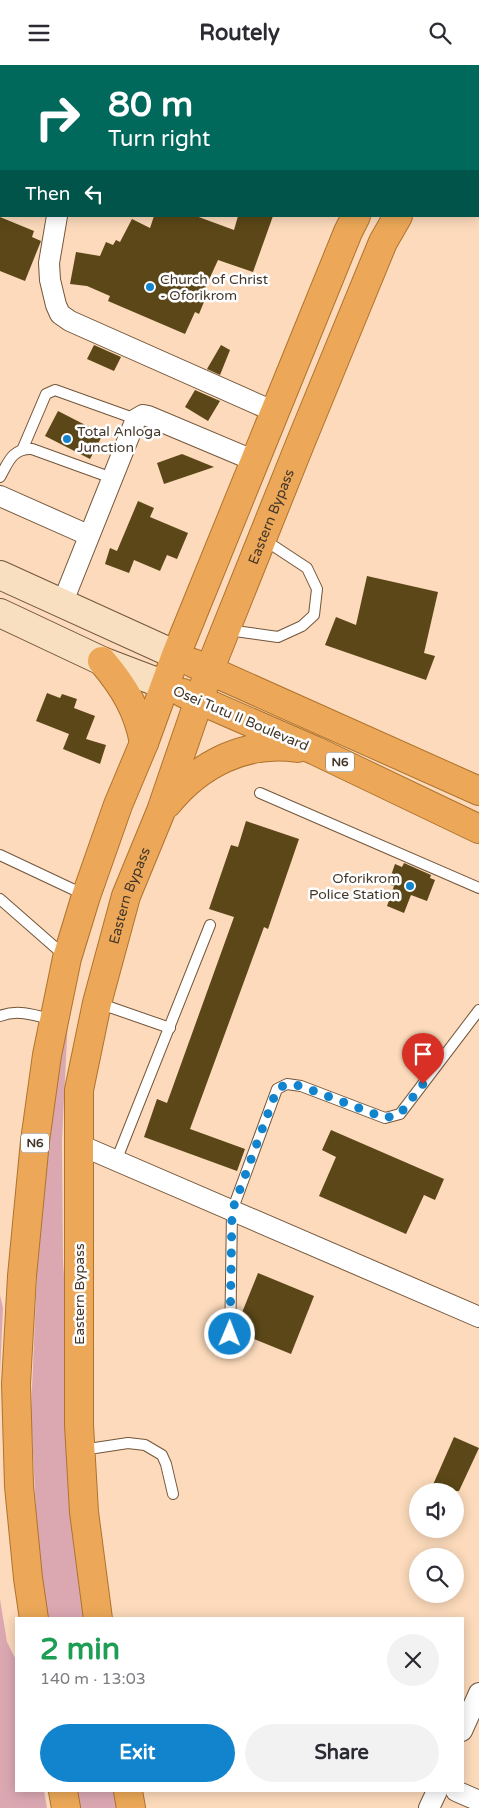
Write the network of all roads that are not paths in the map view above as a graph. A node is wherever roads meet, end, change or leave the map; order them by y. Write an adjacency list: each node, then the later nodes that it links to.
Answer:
1 (57, 217): 4 (street)
2 (356, 217): 4 (highway)
3 (397, 217): 12 (highway, Eastern Bypass)
4 (275, 412): 7 (highway)
5 (136, 419): 6 (lane); 7 (street); 9 (street)
6 (23, 449): 8 (lane); 9 (lane)
7 (255, 461): 17 (highway)
8 (0, 477)
9 (112, 478): 11 (street)
10 (0, 496): 11 (street)
11 (88, 535): 14 (street)
12 (262, 538): 16 (highway, Eastern Bypass); 16 (lane)
13 (0, 575): 14 (main road)
14 (62, 604): 17 (main road)
15 (0, 613): 18 (main road, Osei Tutu II Boulevard)
16 (226, 629): 19 (highway, Eastern Bypass)
17 (176, 655): 19 (highway, N6); 20 (highway, N6)
18 (102, 661): 20 (main road, Osei Tutu II Boulevard); 22 (highway)
19 (209, 671): 21 (highway, Eastern Bypass); 24 (highway, N6)
20 (165, 685): 21 (highway, Osei Tutu II Boulevard / N6); 22 (highway, N6)
21 (199, 701): 23 (highway, Osei Tutu II Boulevard / N6); 26 (highway, Eastern Bypass)
22 (144, 743): 30 (highway, N6)
23 (316, 751): 26 (highway); 27 (highway, Osei Tutu II Boulevard / N6)
24 (479, 791)
25 (260, 793): 29 (lane)
26 (161, 811): 34 (highway, Eastern Bypass)
27 (479, 829)
28 (0, 855): 30 (lane)
29 (479, 888)
30 (86, 896): 33 (highway, N6)
31 (0, 899): 33 (lane)
32 (210, 925): 38 (lane)
33 (67, 958): 37 (highway, N6)
34 (97, 1003): 38 (lane); 39 (highway, Eastern Bypass)
35 (479, 1010): 41 (lane)
36 (0, 1016): 37 (lane)
37 (54, 1020): 46 (highway, N6)
38 (170, 1028): 40 (lane)
39 (80, 1145): 40 (street); 44 (highway, Eastern Bypass)
40 (116, 1161): 41 (street)
41 (232, 1211): 42 (street); 43 (lane)
42 (479, 1317)
43 (230, 1352)
44 (80, 1451): 45 (lane); 47 (highway, Eastern Bypass)
45 (173, 1494)
46 (34, 1617)
47 (98, 1617)
48 (479, 1693): 49 (street)
49 (464, 1727)
50 (63, 1792): 55 (highway)
51 (128, 1792): 56 (highway)
52 (436, 1792): 57 (street)
53 (458, 1792): 54 (street)
54 (479, 1801)
55 (66, 1808)
56 (131, 1808)
57 (429, 1808)

